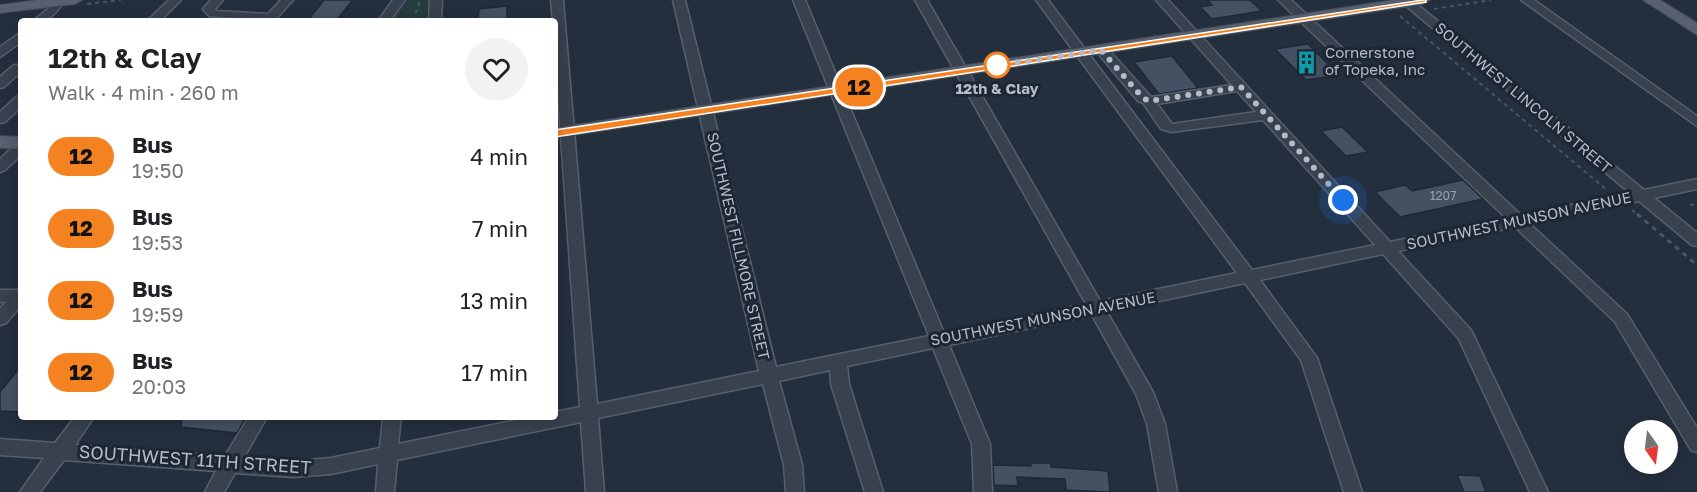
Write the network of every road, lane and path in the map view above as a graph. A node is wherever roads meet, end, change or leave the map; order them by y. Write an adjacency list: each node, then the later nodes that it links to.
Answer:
1 (75, 0): 17 (main road)
2 (175, 0): 21 (street)
3 (217, 0): 22 (street)
4 (287, 0): 23 (street)
5 (399, 0): 24 (street)
6 (420, 0): 25 (path)
7 (436, 0): 26 (street)
8 (557, 0): 27 (street)
9 (679, 0): 45 (street, SOUTHWEST FILLMORE STREET)
10 (799, 0): 42 (street)
11 (921, 0): 39 (street)
12 (1042, 0): 35 (street)
13 (1162, 0): 31 (street)
14 (1284, 0): 28 (street)
15 (1527, 0): 48 (street)
16 (1650, 0): 29 (main road)
17 (59, 1): 19 (main road); 20 (street)
18 (1409, 4): 28 (main road); 55 (street, SOUTHWEST LINCOLN STREET); 56 (path)
19 (0, 9)
20 (42, 18)
21 (156, 18)
22 (251, 18)
23 (272, 18)
24 (386, 18)
25 (414, 18)
26 (435, 18)
27 (558, 18)
28 (1304, 18): 31 (main road); 59 (street)
29 (1697, 30)
30 (558, 33): 49 (street)
31 (1194, 35): 33 (main road); 41 (street)
32 (18, 38): 34 (street)
33 (1101, 50): 35 (main road); 43 (street)
34 (0, 53)
35 (1080, 53): 39 (main road); 63 (street)
36 (0, 68): 37 (street)
37 (18, 68)
38 (18, 70): 40 (street)
39 (961, 71): 42 (main road); 67 (street)
40 (0, 84)
41 (1241, 87): 43 (street); 46 (street)
42 (836, 90): 45 (main road); 69 (street)
43 (1148, 101): 46 (street)
44 (18, 103): 47 (street)
45 (706, 110): 49 (main road); 71 (street, SOUTHWEST FILLMORE STREET)
46 (1266, 115): 61 (street)
47 (0, 119)
48 (1697, 122)
49 (561, 132): 72 (street)
50 (0, 142): 51 (main road)
51 (18, 145)
52 (18, 148): 53 (street)
53 (0, 167)
54 (1697, 184): 55 (street, SOUTHWEST MUNSON AVENUE)
55 (1641, 195): 56 (street, SOUTHWEST MUNSON AVENUE); 60 (street, SOUTHWEST LINCOLN STREET)
56 (1619, 200): 59 (street, SOUTHWEST MUNSON AVENUE); 62 (path)
57 (1697, 204): 58 (path)
58 (1690, 205)
59 (1521, 221): 61 (street, SOUTHWEST MUNSON AVENUE); 78 (street)
60 (1697, 241)
61 (1387, 249): 63 (street, SOUTHWEST MUNSON AVENUE); 92 (street)
62 (1697, 265)
63 (1247, 278): 67 (street, SOUTHWEST MUNSON AVENUE); 91 (street)
64 (0, 296): 65 (street)
65 (18, 296)
66 (18, 298): 68 (street)
67 (1097, 309): 69 (street, SOUTHWEST MUNSON AVENUE); 90 (street)
68 (0, 319)
69 (939, 340): 70 (street, SOUTHWEST MUNSON AVENUE); 89 (street)
70 (838, 362): 71 (street, SOUTHWEST MUNSON AVENUE); 88 (street)
71 (769, 375): 72 (street, SOUTHWEST MUNSON AVENUE); 87 (street, SOUTHWEST FILLMORE STREET)
72 (588, 412): 73 (street, SOUTHWEST MUNSON AVENUE); 86 (street)
73 (558, 418)
74 (83, 420): 80 (street)
75 (256, 420): 82 (street)
76 (392, 420): 81 (street)
77 (550, 420): 81 (street, SOUTHWEST MUNSON AVENUE)
78 (1697, 444)
79 (0, 447): 80 (street, SOUTHWEST 11TH STREET)
80 (60, 451): 82 (street, SOUTHWEST 11TH STREET); 83 (street)
81 (388, 454): 82 (street, SOUTHWEST 11TH STREET); 85 (street)
82 (231, 463): 84 (street)
83 (29, 492)
84 (214, 492)
85 (385, 492)
86 (595, 492)
87 (795, 492)
88 (874, 492)
89 (983, 492)
90 (1168, 492)
91 (1353, 492)
92 (1539, 492)

